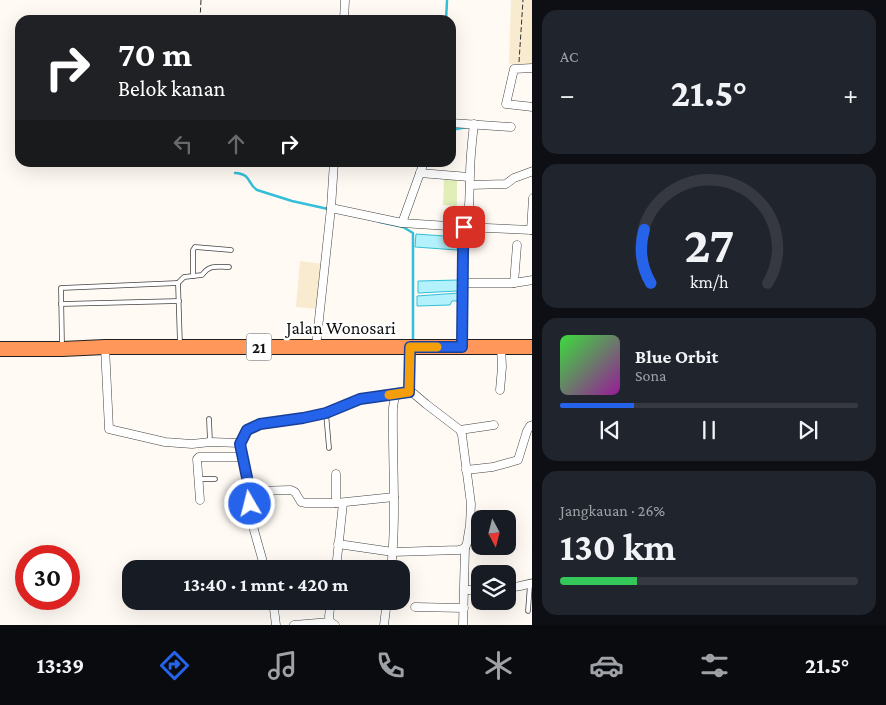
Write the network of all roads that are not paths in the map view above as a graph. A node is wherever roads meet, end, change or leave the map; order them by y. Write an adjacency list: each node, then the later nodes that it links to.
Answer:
1 (345, 0): 2 (street)
2 (344, 15)
3 (532, 68): 4 (street)
4 (532, 107)
5 (456, 122): 6 (street)
6 (474, 124): 7 (street); 12 (street)
7 (511, 127)
8 (334, 167): 14 (street)
9 (422, 167): 11 (street)
10 (532, 171): 12 (street)
11 (420, 173): 12 (street); 15 (street)
12 (470, 181): 16 (street)
13 (532, 198): 17 (street)
14 (331, 208): 15 (street); 31 (street)
15 (404, 224): 16 (street)
16 (464, 227): 17 (street); 24 (street)
17 (532, 230)
18 (517, 245): 25 (street)
19 (231, 250): 21 (lane)
20 (229, 267): 21 (lane)
21 (193, 276): 23 (lane)
22 (532, 280): 25 (street)
23 (178, 283): 26 (lane); 27 (lane)
24 (462, 283): 25 (street); 33 (street)
25 (514, 283)
26 (179, 301): 27 (lane); 30 (lane)
27 (61, 304): 36 (lane)
28 (532, 346): 34 (highway, Jalan Wonosari / 21)
29 (105, 347): 30 (highway, Jalan Wonosari / 21); 36 (highway, Jalan Wonosari / 21); 45 (street)
30 (180, 347): 31 (highway, Jalan Wonosari / 21)
31 (316, 347): 32 (highway, Jalan Wonosari / 21)
32 (413, 347): 33 (highway, Jalan Wonosari / 21); 38 (street)
33 (462, 347): 34 (highway, Jalan Wonosari / 21)
34 (501, 347): 37 (street)
35 (0, 349): 36 (highway, Jalan Wonosari / 21)
36 (62, 350)
37 (500, 390)
38 (409, 392): 39 (street); 44 (street)
39 (396, 394): 40 (street); 54 (street)
40 (326, 413): 46 (street); 47 (lane)
41 (209, 419): 45 (lane)
42 (494, 425): 44 (street)
43 (532, 425): 49 (street)
44 (460, 430): 49 (street)
45 (210, 442): 46 (street)
46 (240, 444): 48 (street)
47 (329, 448)
48 (242, 457): 51 (street); 53 (street)
49 (466, 470): 58 (street)
50 (336, 474): 56 (street)
51 (198, 479): 52 (lane); 55 (street)
52 (215, 479)
53 (250, 492): 56 (street); 60 (street)
54 (394, 497): 56 (street); 59 (street)
55 (200, 500)
56 (340, 503): 57 (street)
57 (338, 544): 59 (street); 61 (street)
58 (465, 548): 59 (street); 65 (street)
59 (393, 552): 62 (street)
60 (262, 560)
61 (337, 560)
62 (392, 560)
63 (531, 583): 64 (street); 72 (lane)
64 (516, 586)
65 (466, 590): 66 (street); 68 (street)
66 (471, 590)
67 (415, 607): 68 (street)
68 (464, 608): 77 (street)
69 (274, 610): 74 (street)
70 (330, 610): 73 (street)
71 (386, 610): 76 (street)
72 (528, 610)
73 (333, 623): 75 (street)
74 (276, 625)
75 (294, 625)
76 (384, 625)
77 (463, 625)

